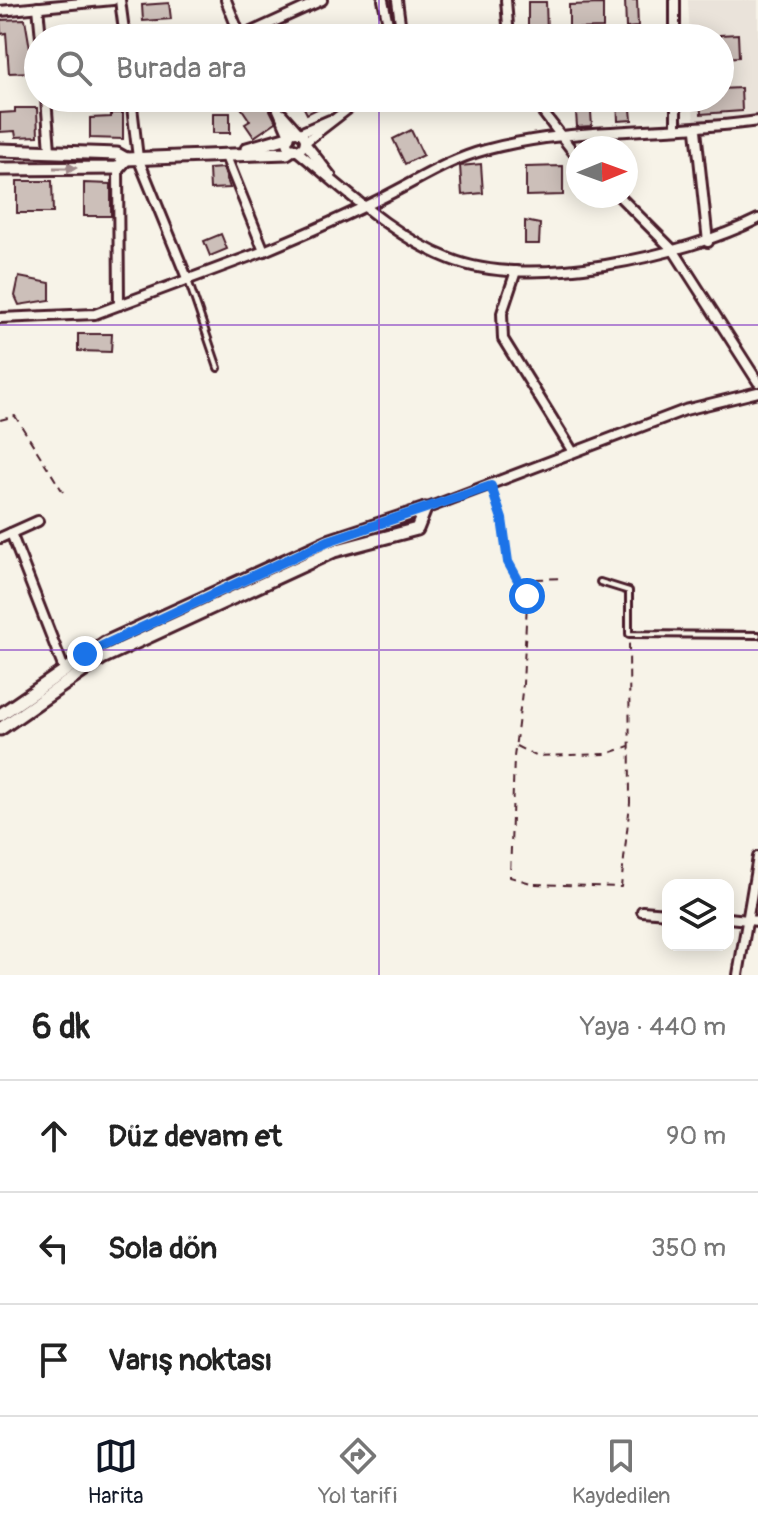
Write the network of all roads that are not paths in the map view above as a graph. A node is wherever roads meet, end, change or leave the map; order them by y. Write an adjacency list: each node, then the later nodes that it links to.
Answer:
1 (113, 0): 9 (street)
2 (120, 0): 12 (street)
3 (226, 0): 13 (street)
4 (322, 0): 14 (street)
5 (383, 0): 15 (street)
6 (397, 0): 16 (street)
7 (506, 0): 17 (street)
8 (675, 0): 18 (street)
9 (38, 7): 10 (street); 11 (street)
10 (0, 11)
11 (40, 24)
12 (123, 24)
13 (235, 24)
14 (270, 24)
15 (388, 24)
16 (400, 24)
17 (508, 24)
18 (675, 24)
19 (47, 112): 34 (street)
20 (130, 112): 37 (street)
21 (281, 112): 29 (street)
22 (342, 112): 25 (street)
23 (542, 112): 30 (street)
24 (676, 112): 27 (street)
25 (330, 120): 29 (street); 31 (street)
26 (758, 121): 28 (street)
27 (676, 128): 28 (street); 30 (street)
28 (696, 130): 43 (street)
29 (294, 134): 31 (street); 35 (street); 36 (street)
30 (560, 138): 32 (street); 40 (street)
31 (305, 142): 35 (street); 39 (street)
32 (566, 145)
33 (0, 150): 34 (street)
34 (50, 150): 37 (street)
35 (295, 150): 36 (street); 39 (street)
36 (228, 153): 37 (street); 44 (street)
37 (127, 162): 38 (street, one-way to 37); 47 (street); 48 (street)
38 (0, 169)
39 (332, 176): 40 (street)
40 (365, 205): 44 (street); 46 (street)
41 (631, 208): 45 (street)
42 (758, 219): 43 (street)
43 (708, 242): 45 (street)
44 (264, 251): 47 (street)
45 (674, 251): 46 (street); 51 (street)
46 (516, 271): 53 (street)
47 (187, 278): 48 (street); 50 (lane)
48 (119, 305): 49 (street)
49 (0, 318)
50 (218, 368)
51 (758, 382)
52 (758, 392): 53 (street)
53 (573, 452): 54 (street)
54 (425, 509): 60 (street); 62 (street)
55 (38, 521): 56 (street)
56 (11, 533): 57 (street); 60 (street)
57 (0, 538)
58 (600, 582): 59 (lane)
59 (758, 635)
60 (64, 669): 61 (street)
61 (0, 715)
62 (0, 729)
63 (758, 857): 64 (street)
64 (755, 892): 68 (street)
65 (642, 911): 66 (street)
66 (662, 913)
67 (734, 919): 68 (street)
68 (747, 920): 69 (street); 70 (street)
69 (758, 921)
70 (738, 975)

